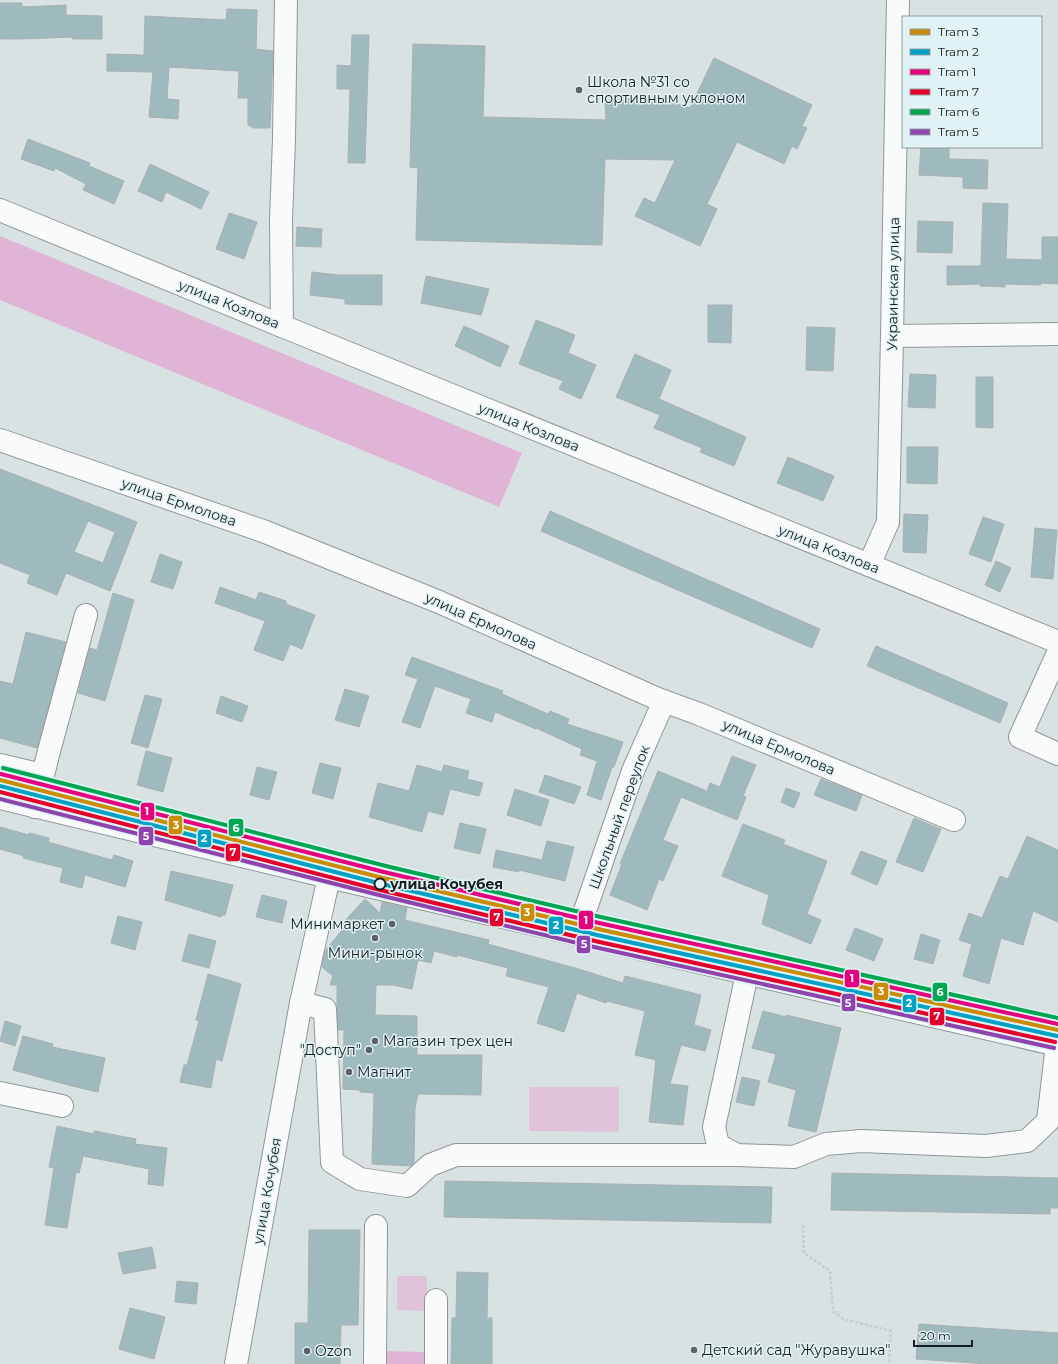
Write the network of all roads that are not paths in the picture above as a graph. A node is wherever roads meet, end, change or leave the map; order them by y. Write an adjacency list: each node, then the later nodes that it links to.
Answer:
1 (286, 0): 4 (street)
2 (898, 0): 6 (street, Украинская улица)
3 (0, 210): 4 (street, улица Козлова)
4 (282, 326): 8 (street, улица Козлова)
5 (1058, 334): 6 (street)
6 (892, 336): 8 (street, Украинская улица)
7 (0, 440): 12 (street, улица Ермолова)
8 (869, 565): 10 (street, улица Козлова)
9 (86, 615): 15 (street)
10 (1058, 642)
11 (1058, 653): 13 (street)
12 (664, 701): 18 (street, улица Ермолова); 20 (street, Школьный переулок)
13 (1058, 754)
14 (0, 765): 15 (street)
15 (42, 775): 17 (street)
16 (0, 798): 17 (street)
17 (35, 807): 19 (street)
18 (954, 820)
19 (329, 877): 20 (street); 22 (street, улица Кочубея)
20 (577, 934): 21 (street)
21 (747, 974): 23 (street); 26 (street)
22 (302, 1003): 26 (street); 29 (street, улица Кочубея)
23 (1057, 1045): 26 (street)
24 (0, 1093): 25 (street)
25 (62, 1106)
26 (737, 1155)
27 (376, 1226): 30 (street)
28 (436, 1300): 31 (street)
29 (236, 1364)
30 (374, 1364)
31 (436, 1364)

